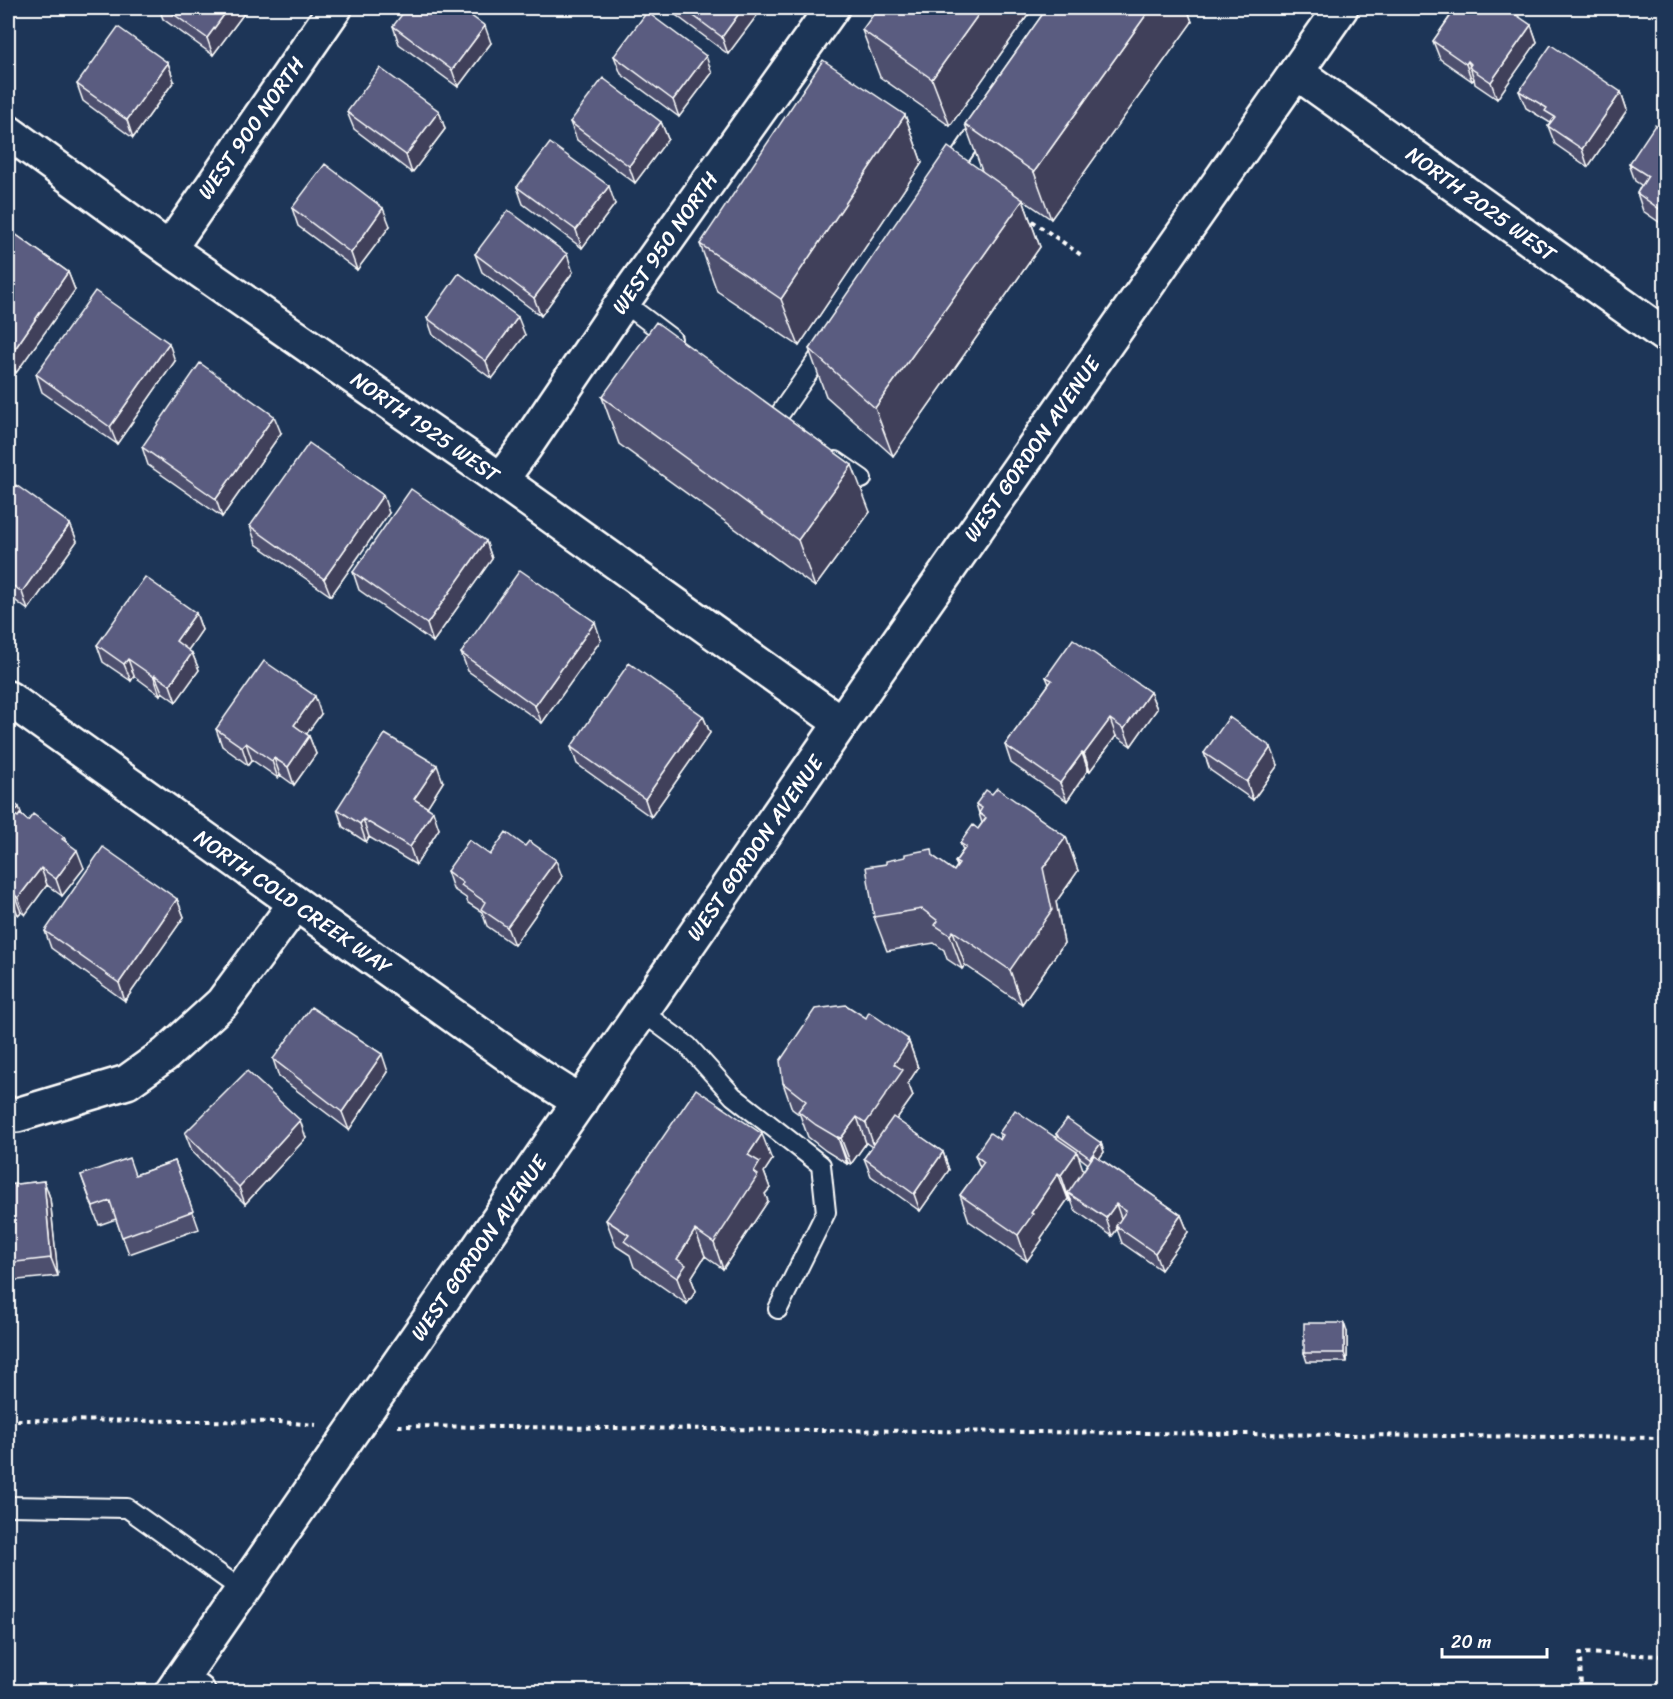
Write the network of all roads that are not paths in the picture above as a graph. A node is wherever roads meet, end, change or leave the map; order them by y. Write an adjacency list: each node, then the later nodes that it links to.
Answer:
1 (335, 8): 8 (street, WEST 900 NORTH)
2 (832, 8): 9 (street, WEST 950 NORTH)
3 (1341, 8): 4 (street, WEST GORDON AVENUE)
4 (1296, 72): 11 (street, NORTH 2025 WEST); 18 (street, WEST GORDON AVENUE)
5 (995, 106): 7 (lane)
6 (8, 132): 8 (street, NORTH 1925 WEST)
7 (937, 189)
8 (169, 249): 16 (street, NORTH 1925 WEST)
9 (623, 302): 12 (lane); 16 (street, WEST 950 NORTH)
10 (837, 332): 13 (lane)
11 (1665, 336)
12 (687, 351)
13 (795, 431)
14 (824, 452): 15 (lane)
15 (862, 479)
16 (501, 480): 18 (street, NORTH 1925 WEST)
17 (8, 698): 19 (street, NORTH COLD CREEK WAY)
18 (841, 723): 20 (street, WEST GORDON AVENUE)
19 (295, 904): 21 (street, NORTH COLD CREEK WAY); 22 (street)
20 (642, 1012): 21 (street, WEST GORDON AVENUE); 23 (lane)
21 (580, 1102): 25 (street, WEST GORDON AVENUE)
22 (8, 1114)
23 (778, 1309)
24 (8, 1506): 25 (lane)
25 (242, 1590): 26 (street, WEST GORDON AVENUE)
26 (183, 1688)

